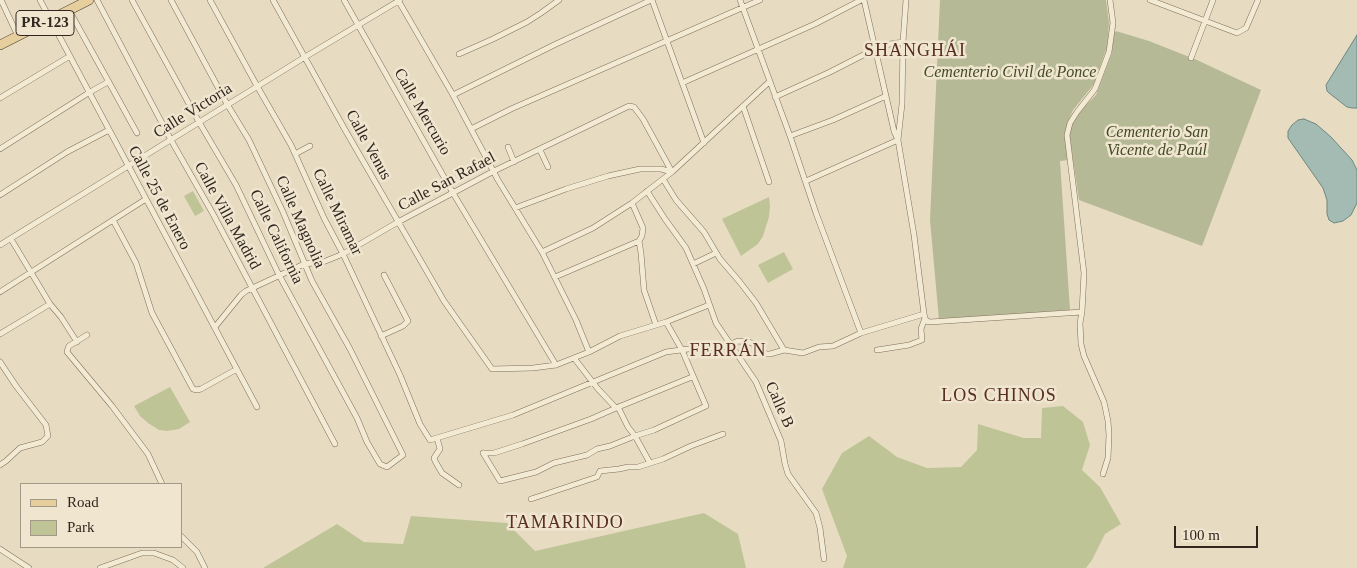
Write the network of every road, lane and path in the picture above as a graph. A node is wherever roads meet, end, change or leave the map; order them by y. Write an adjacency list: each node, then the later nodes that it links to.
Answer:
1 (1, 0): 26 (street)
2 (40, 0): 23 (street, Calle 25 de Enero)
3 (97, 0): 52 (street, Calle Villa Madrid)
4 (132, 0): 47 (street, Calle California)
5 (171, 0): 45 (street, Calle Magnolia)
6 (210, 0): 39 (street, Calle Miramar)
7 (273, 0): 34 (street, Calle Venus)
8 (344, 0): 25 (street, Calle Mercurio)
9 (399, 0): 25 (street, Calle Victoria); 41 (street)
10 (559, 0): 32 (street)
11 (652, 0): 27 (street); 41 (street)
12 (740, 0): 21 (street)
13 (760, 0): 21 (street)
14 (863, 0): 30 (street); 31 (street)
15 (906, 0): 28 (street)
16 (1110, 0): 92 (street)
17 (1150, 0): 24 (street)
18 (1213, 0): 24 (street)
19 (1258, 0): 24 (street)
20 (84, 1): 22 (main road, PR-123)
21 (743, 8): 27 (street); 30 (street)
22 (69, 10): 23 (main road, PR-123); 36 (street)
23 (51, 20): 26 (main road, PR-123); 33 (street, Calle 25 de Enero)
24 (1205, 21): 35 (street)
25 (358, 25): 34 (street, Calle Victoria); 69 (street, Calle Mercurio)
26 (18, 36): 29 (main road, PR-123)
27 (666, 41): 38 (street); 48 (street)
28 (903, 42): 31 (street); 53 (street)
29 (0, 45)
30 (759, 49): 37 (street); 38 (street)
31 (875, 49): 42 (street); 43 (street)
32 (459, 54)
33 (70, 56): 40 (street, Calle 25 de Enero); 44 (street)
34 (305, 57): 39 (street, Calle Victoria); 75 (street, Calle Venus)
35 (1191, 58)
36 (108, 82): 40 (street); 50 (street)
37 (770, 82): 43 (street); 46 (street)
38 (682, 83): 54 (street)
39 (257, 86): 45 (street, Calle Victoria); 59 (street, Calle Miramar)
40 (90, 92): 49 (street, Calle 25 de Enero); 57 (street)
41 (453, 95): 48 (street)
42 (886, 96): 51 (street); 53 (street)
43 (775, 97): 51 (street)
44 (0, 98)
45 (227, 104): 47 (street, Calle Victoria); 82 (street, Calle Magnolia)
46 (744, 106): 54 (street); 67 (street)
47 (199, 122): 52 (street, Calle Victoria); 85 (street, Calle California)
48 (471, 129): 63 (street)
49 (109, 130): 61 (street, Calle 25 de Enero); 70 (street)
50 (137, 133)
51 (790, 136): 66 (street)
52 (171, 140): 61 (street, Calle Victoria); 88 (street, Calle Villa Madrid)
53 (898, 140): 66 (street); 93 (street)
54 (704, 143): 64 (street)
55 (310, 146): 59 (street)
56 (508, 147): 60 (street)
57 (0, 149)
58 (540, 150): 60 (street, Calle San Rafael); 62 (street); 64 (street, Calle San Rafael)
59 (295, 154): 81 (street, Calle Miramar)
60 (514, 162): 63 (street, Calle San Rafael)
61 (128, 166): 71 (street, Calle 25 de Enero); 76 (street, Calle Victoria)
62 (548, 167)
63 (494, 171): 69 (street, Calle San Rafael); 73 (street)
64 (672, 172): 65 (street); 73 (street)
65 (663, 179): 68 (street); 80 (street)
66 (806, 181): 97 (street)
67 (770, 182)
68 (646, 191): 72 (street); 83 (street, Calle B)
69 (453, 193): 75 (street, Calle San Rafael); 109 (street, Calle Mercurio)
70 (0, 195)
71 (146, 199): 74 (street); 96 (street, Calle 25 de Enero)
72 (634, 201): 77 (street); 79 (street)
73 (515, 208): 79 (street)
74 (114, 220): 84 (street); 110 (street)
75 (398, 222): 81 (street, Calle San Rafael); 109 (street, Calle Venus)
76 (11, 239): 78 (street, Calle Victoria); 84 (street)
77 (639, 241): 87 (street); 95 (street)
78 (0, 246)
79 (542, 252): 87 (street)
80 (716, 253): 83 (street); 104 (street)
81 (343, 254): 82 (street, Calle San Rafael); 100 (street, Calle Miramar)
82 (304, 264): 85 (street, Calle San Rafael); 119 (street, Calle Magnolia)
83 (693, 264): 91 (street, Calle B)
84 (31, 273): 89 (street); 90 (street)
85 (279, 275): 88 (street, Calle San Rafael); 119 (street, Calle California)
86 (384, 275): 100 (street)
87 (555, 277): 106 (street)
88 (252, 288): 96 (street, Calle San Rafael); 118 (street, Calle Villa Madrid)
89 (0, 292)
90 (50, 304): 98 (street); 101 (street)
91 (709, 305): 94 (street); 102 (street, Calle B)
92 (1082, 312): 93 (street); 122 (street)
93 (924, 316): 97 (street); 105 (street)
94 (666, 322): 95 (street); 103 (street)
95 (656, 325): 106 (street)
96 (215, 327): 110 (street, Calle 25 de Enero)
97 (861, 333): 104 (street)
98 (0, 334)
99 (87, 335): 101 (street)
100 (381, 336): 117 (street, Calle Miramar)
101 (77, 342): 123 (street)
102 (730, 344): 103 (street); 104 (street); 128 (street, Calle B)
103 (682, 350): 111 (street); 112 (street)
104 (784, 350)
105 (877, 350)
106 (589, 352): 107 (street)
107 (574, 358): 109 (street); 112 (street)
108 (0, 362): 121 (street)
109 (556, 365)
110 (238, 369): 113 (street, Calle 25 de Enero)
111 (692, 377): 114 (street); 116 (street)
112 (593, 383): 114 (street); 117 (street)
113 (257, 407)
114 (617, 407): 116 (street); 116 (street)
115 (723, 434): 120 (street)
116 (635, 436): 120 (street)
117 (437, 438): 124 (street)
118 (335, 444)
119 (403, 456)
120 (650, 463): 125 (street)
121 (0, 465)
122 (1103, 474)
123 (162, 483)
124 (460, 485)
125 (531, 499)
126 (182, 537): 132 (street)
127 (0, 549): 129 (street)
128 (824, 559)
129 (29, 568)
130 (100, 568): 131 (street)
131 (183, 568)
132 (205, 568)

